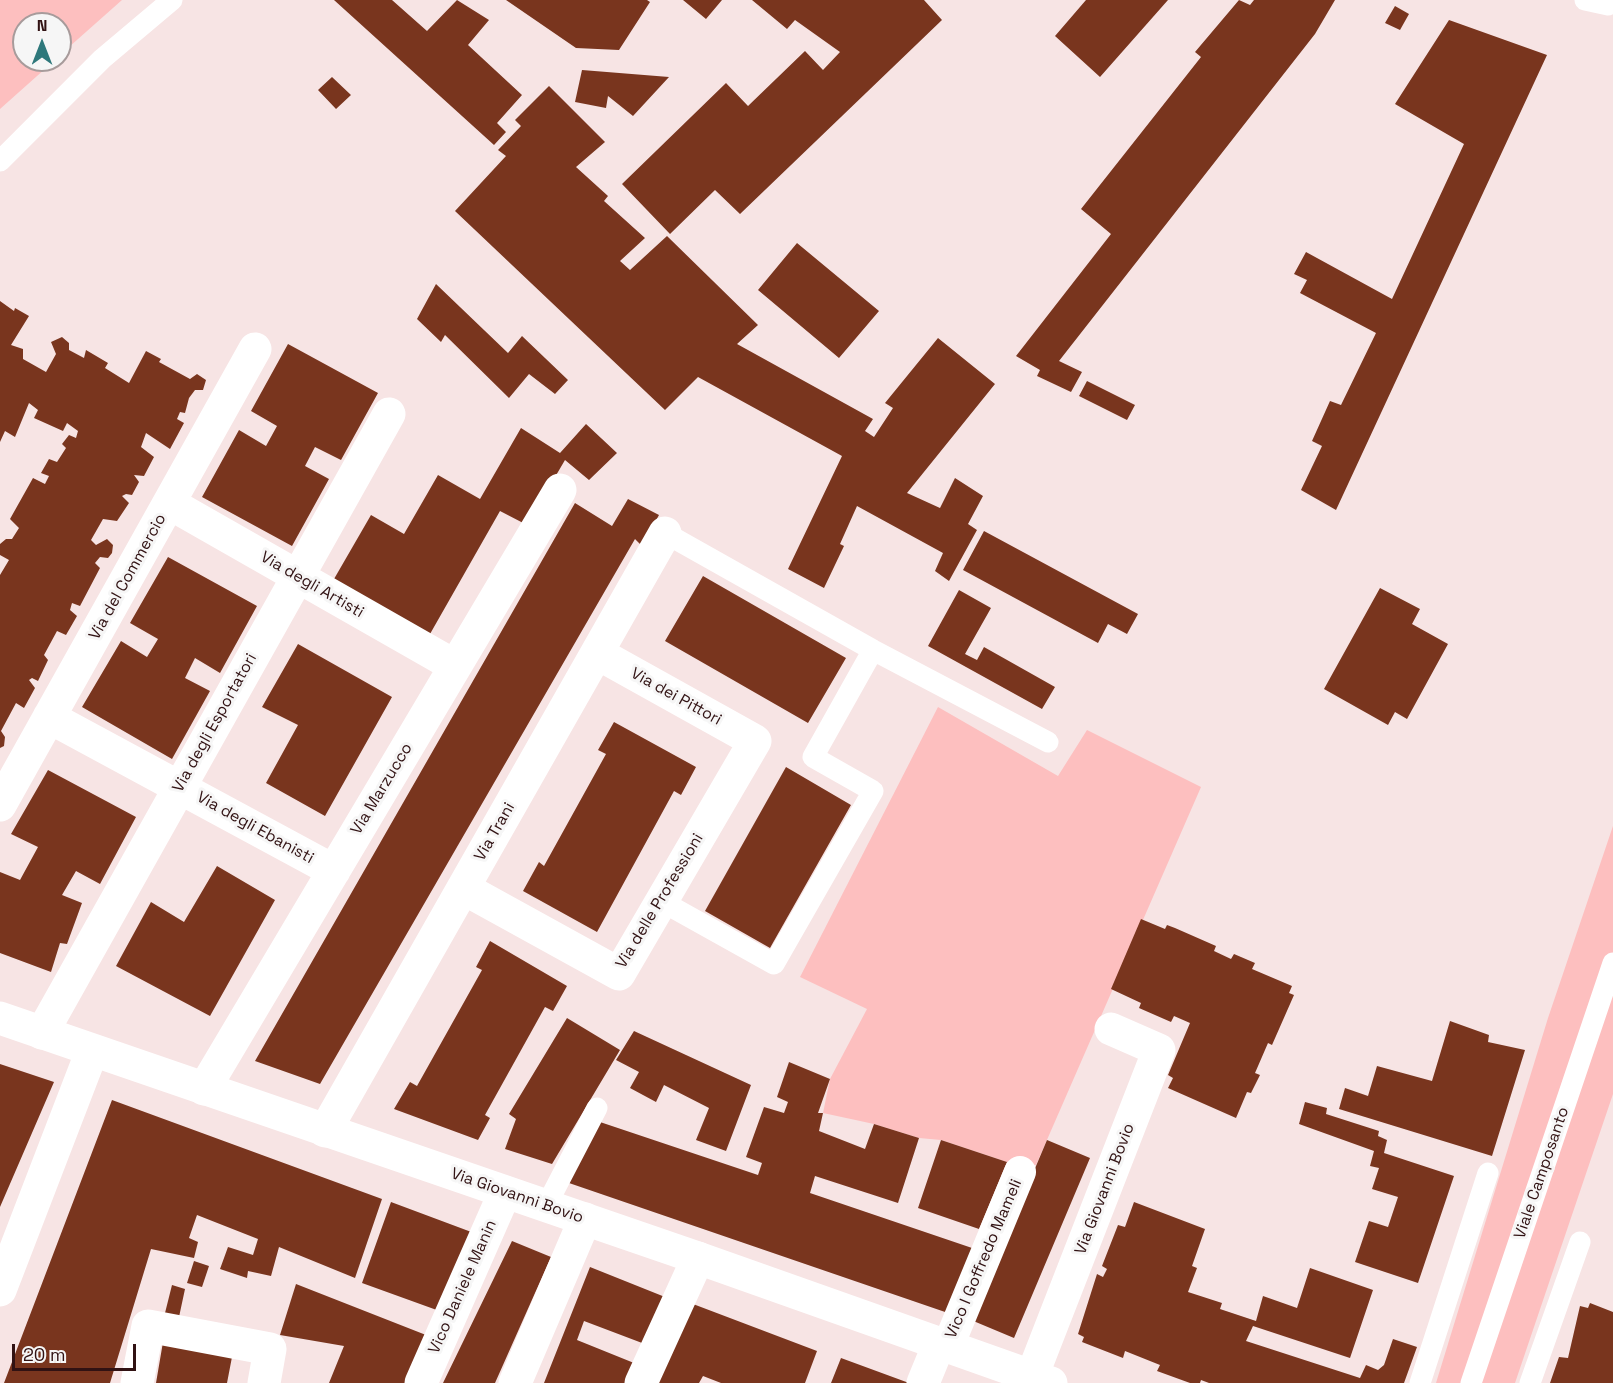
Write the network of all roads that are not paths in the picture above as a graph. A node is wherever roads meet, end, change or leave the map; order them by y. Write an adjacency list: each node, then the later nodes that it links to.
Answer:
1 (172, 0): 4 (lane)
2 (1585, 0): 3 (lane)
3 (1608, 5)
4 (0, 161)
5 (255, 349): 8 (street, Via del Commercio)
6 (389, 414): 10 (street, Via degli Esportatori)
7 (560, 490): 13 (street, Via Marzucco)
8 (169, 503): 10 (street, Via degli Artisti); 14 (street, Via del Commercio)
9 (665, 532): 11 (lane); 12 (street, Via Trani)
10 (297, 576): 13 (street, Via degli Artisti); 17 (street, Via degli Esportatori)
11 (873, 650): 16 (lane); 21 (lane)
12 (597, 653): 15 (street, Via dei Pittori); 20 (street, Via Trani)
13 (455, 666): 19 (street, Via Marzucco)
14 (50, 717): 17 (street, Via degli Ebanisti); 18 (street, Via del Commercio)
15 (755, 741): 21 (street, Via delle Professioni)
16 (1048, 742)
17 (179, 787): 19 (street, Via degli Ebanisti); 25 (street, Via degli Esportatori)
18 (0, 805)
19 (334, 871): 27 (street, Via Marzucco)
20 (463, 888): 21 (street, Via delle Professioni); 29 (street, Via Trani)
21 (661, 901)
22 (1613, 963): 47 (lane, Viale Camposanto)
23 (0, 1018): 25 (street, Via Giovanni Bovio)
24 (1110, 1029): 39 (street, Via Giovanni Bovio)
25 (42, 1033): 26 (street, Via Giovanni Bovio)
26 (92, 1051): 27 (street, Via Giovanni Bovio); 37 (street)
27 (204, 1089): 29 (street, Via Giovanni Bovio)
28 (597, 1108): 33 (lane)
29 (326, 1131): 32 (street, Via Giovanni Bovio)
30 (1020, 1172): 38 (street, Vico I Goffredo Mameli)
31 (1488, 1173): 46 (lane)
32 (505, 1192): 33 (street, Via Giovanni Bovio); 42 (street, Vico Daniele Manin)
33 (546, 1206): 34 (street, Via Giovanni Bovio)
34 (585, 1219): 36 (street, Via Giovanni Bovio); 43 (street)
35 (1580, 1242): 48 (lane)
36 (698, 1258): 38 (street, Via Giovanni Bovio); 44 (street)
37 (0, 1290)
38 (944, 1345): 39 (street, Via Giovanni Bovio); 45 (street)
39 (1041, 1380)
40 (137, 1383): 41 (street)
41 (264, 1383)
42 (421, 1383)
43 (515, 1383)
44 (641, 1383)
45 (923, 1383)
46 (1420, 1383)
47 (1471, 1383)
48 (1530, 1383)

